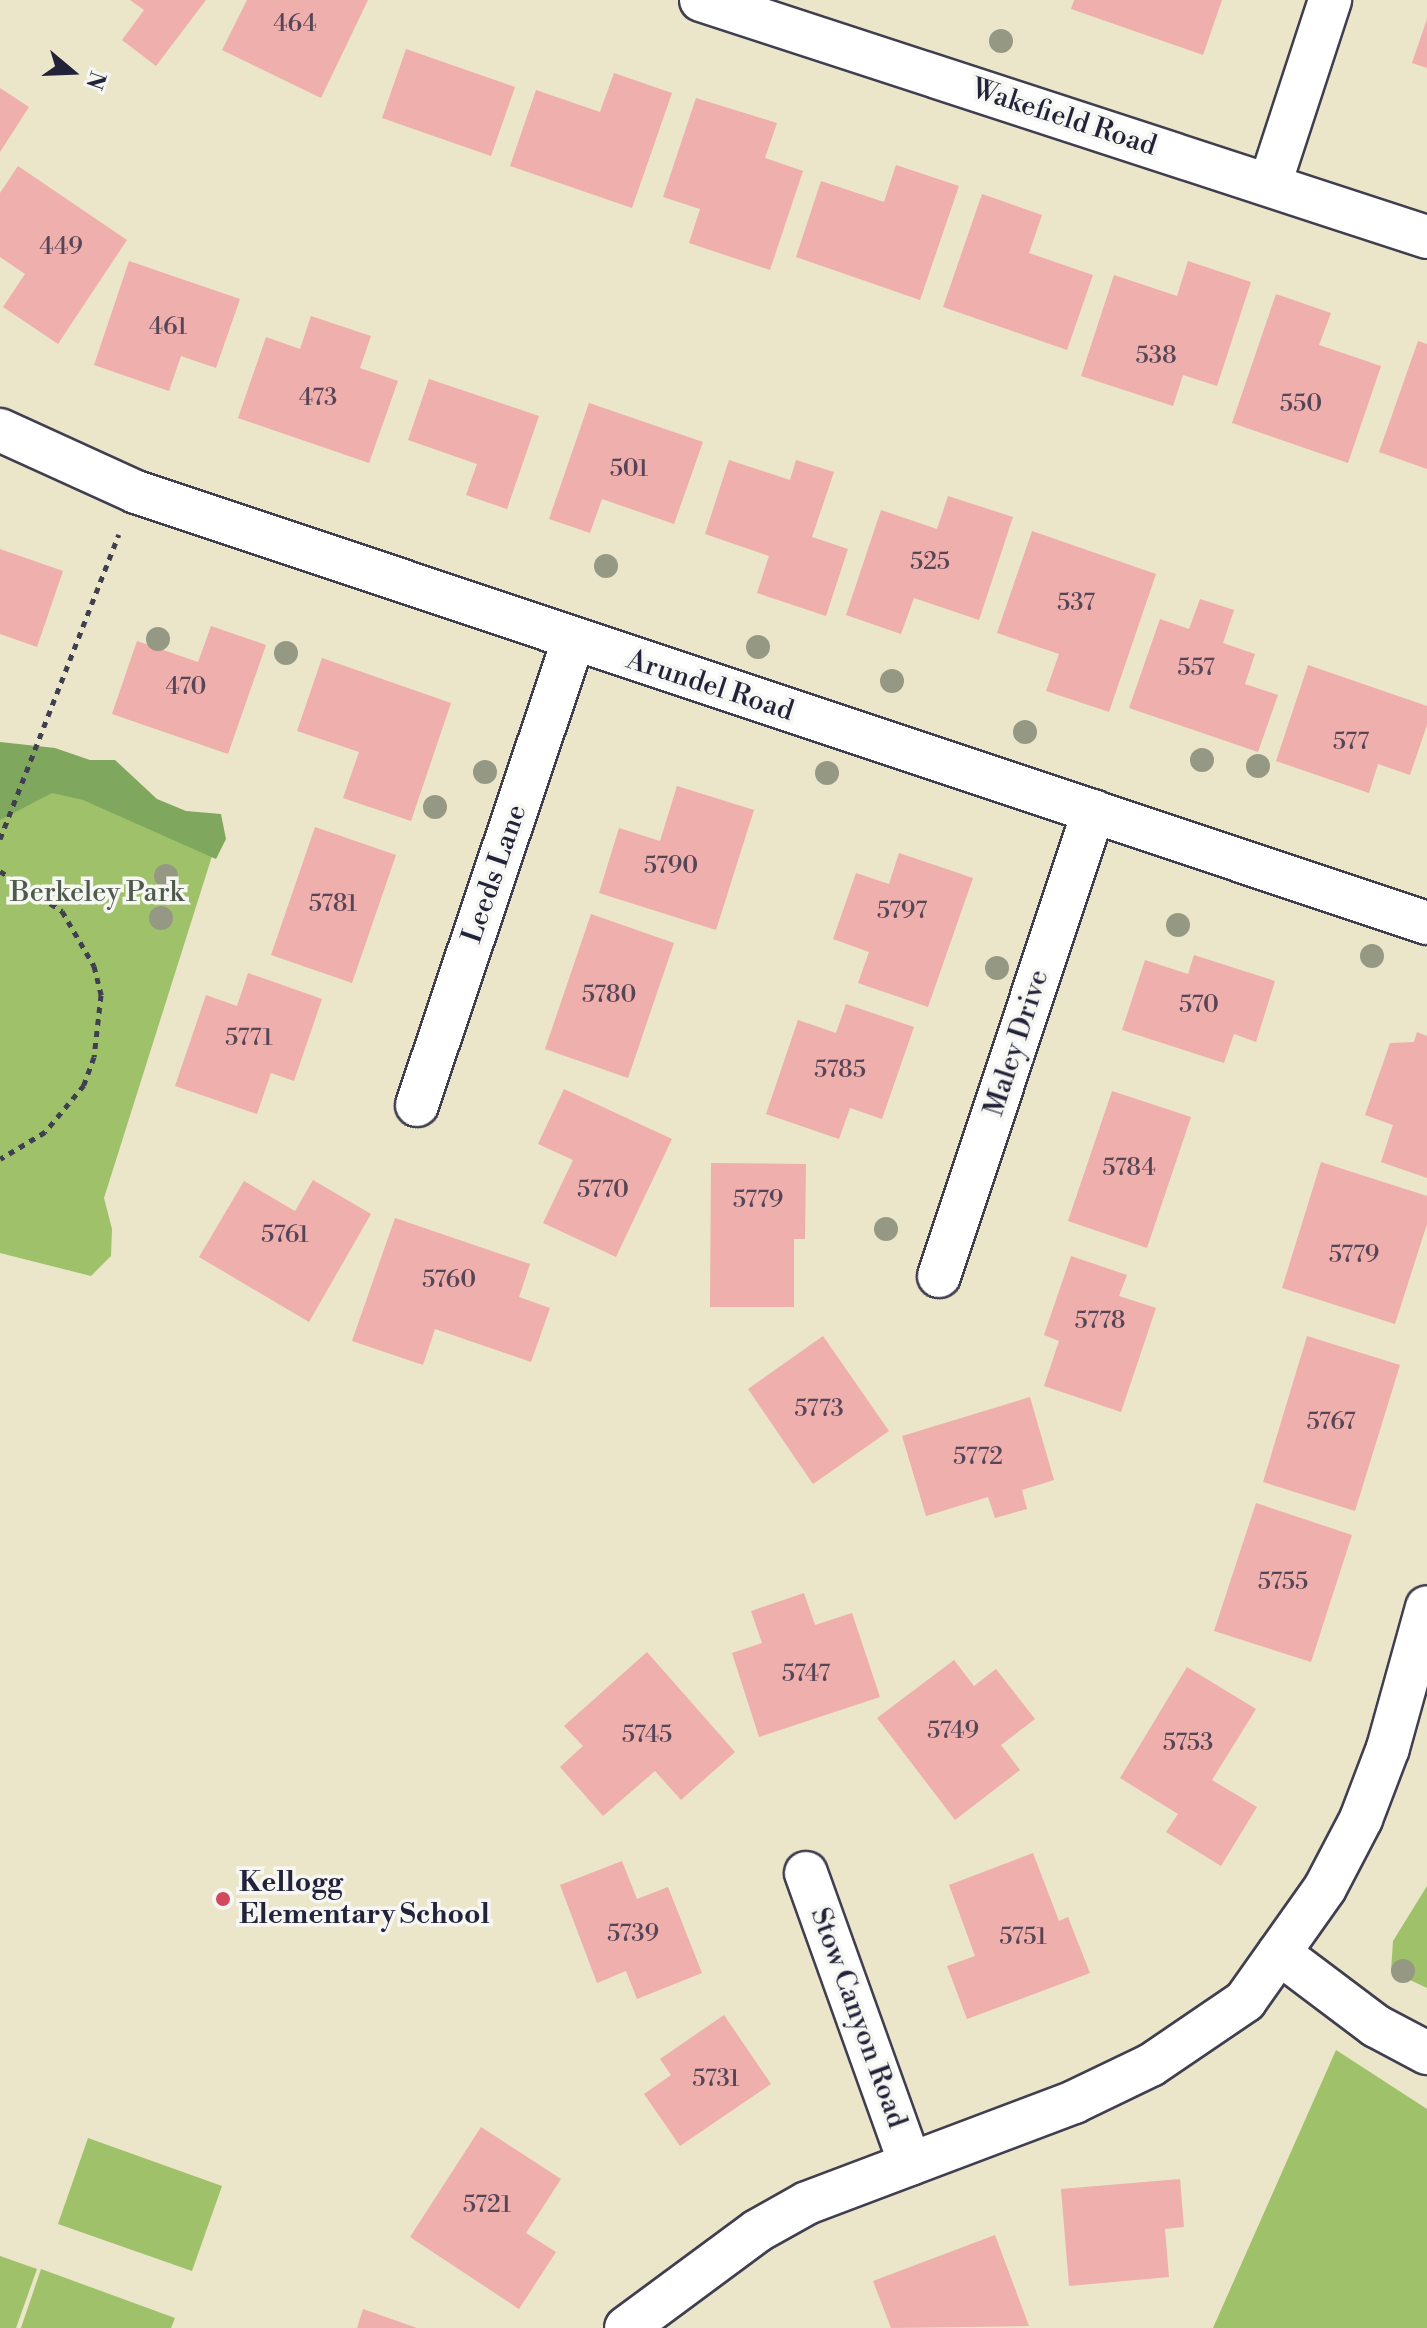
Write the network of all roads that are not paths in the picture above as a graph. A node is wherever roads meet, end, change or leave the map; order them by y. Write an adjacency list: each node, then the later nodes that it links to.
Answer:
1 (701, 0): 3 (street, Wakefield Road)
2 (1330, 0): 4 (street)
3 (750, 8): 4 (street, Wakefield Road)
4 (1270, 184): 5 (street, Wakefield Road)
5 (1427, 237)
6 (0, 430): 7 (street, Arundel Road)
7 (573, 642): 8 (street, Arundel Road); 10 (street, Leeds Lane)
8 (1094, 811): 9 (street, Arundel Road); 11 (street, Maley Drive)
9 (1427, 923)
10 (417, 1105)
11 (939, 1276)
12 (1427, 1607): 14 (street, Stow Canyon Road)
13 (806, 1873): 16 (street, Stow Canyon Road)
14 (1279, 1953): 15 (street); 16 (street, Stow Canyon Road)
15 (1427, 2053)
16 (910, 2164): 17 (street, Stow Canyon Road)
17 (626, 2328)

